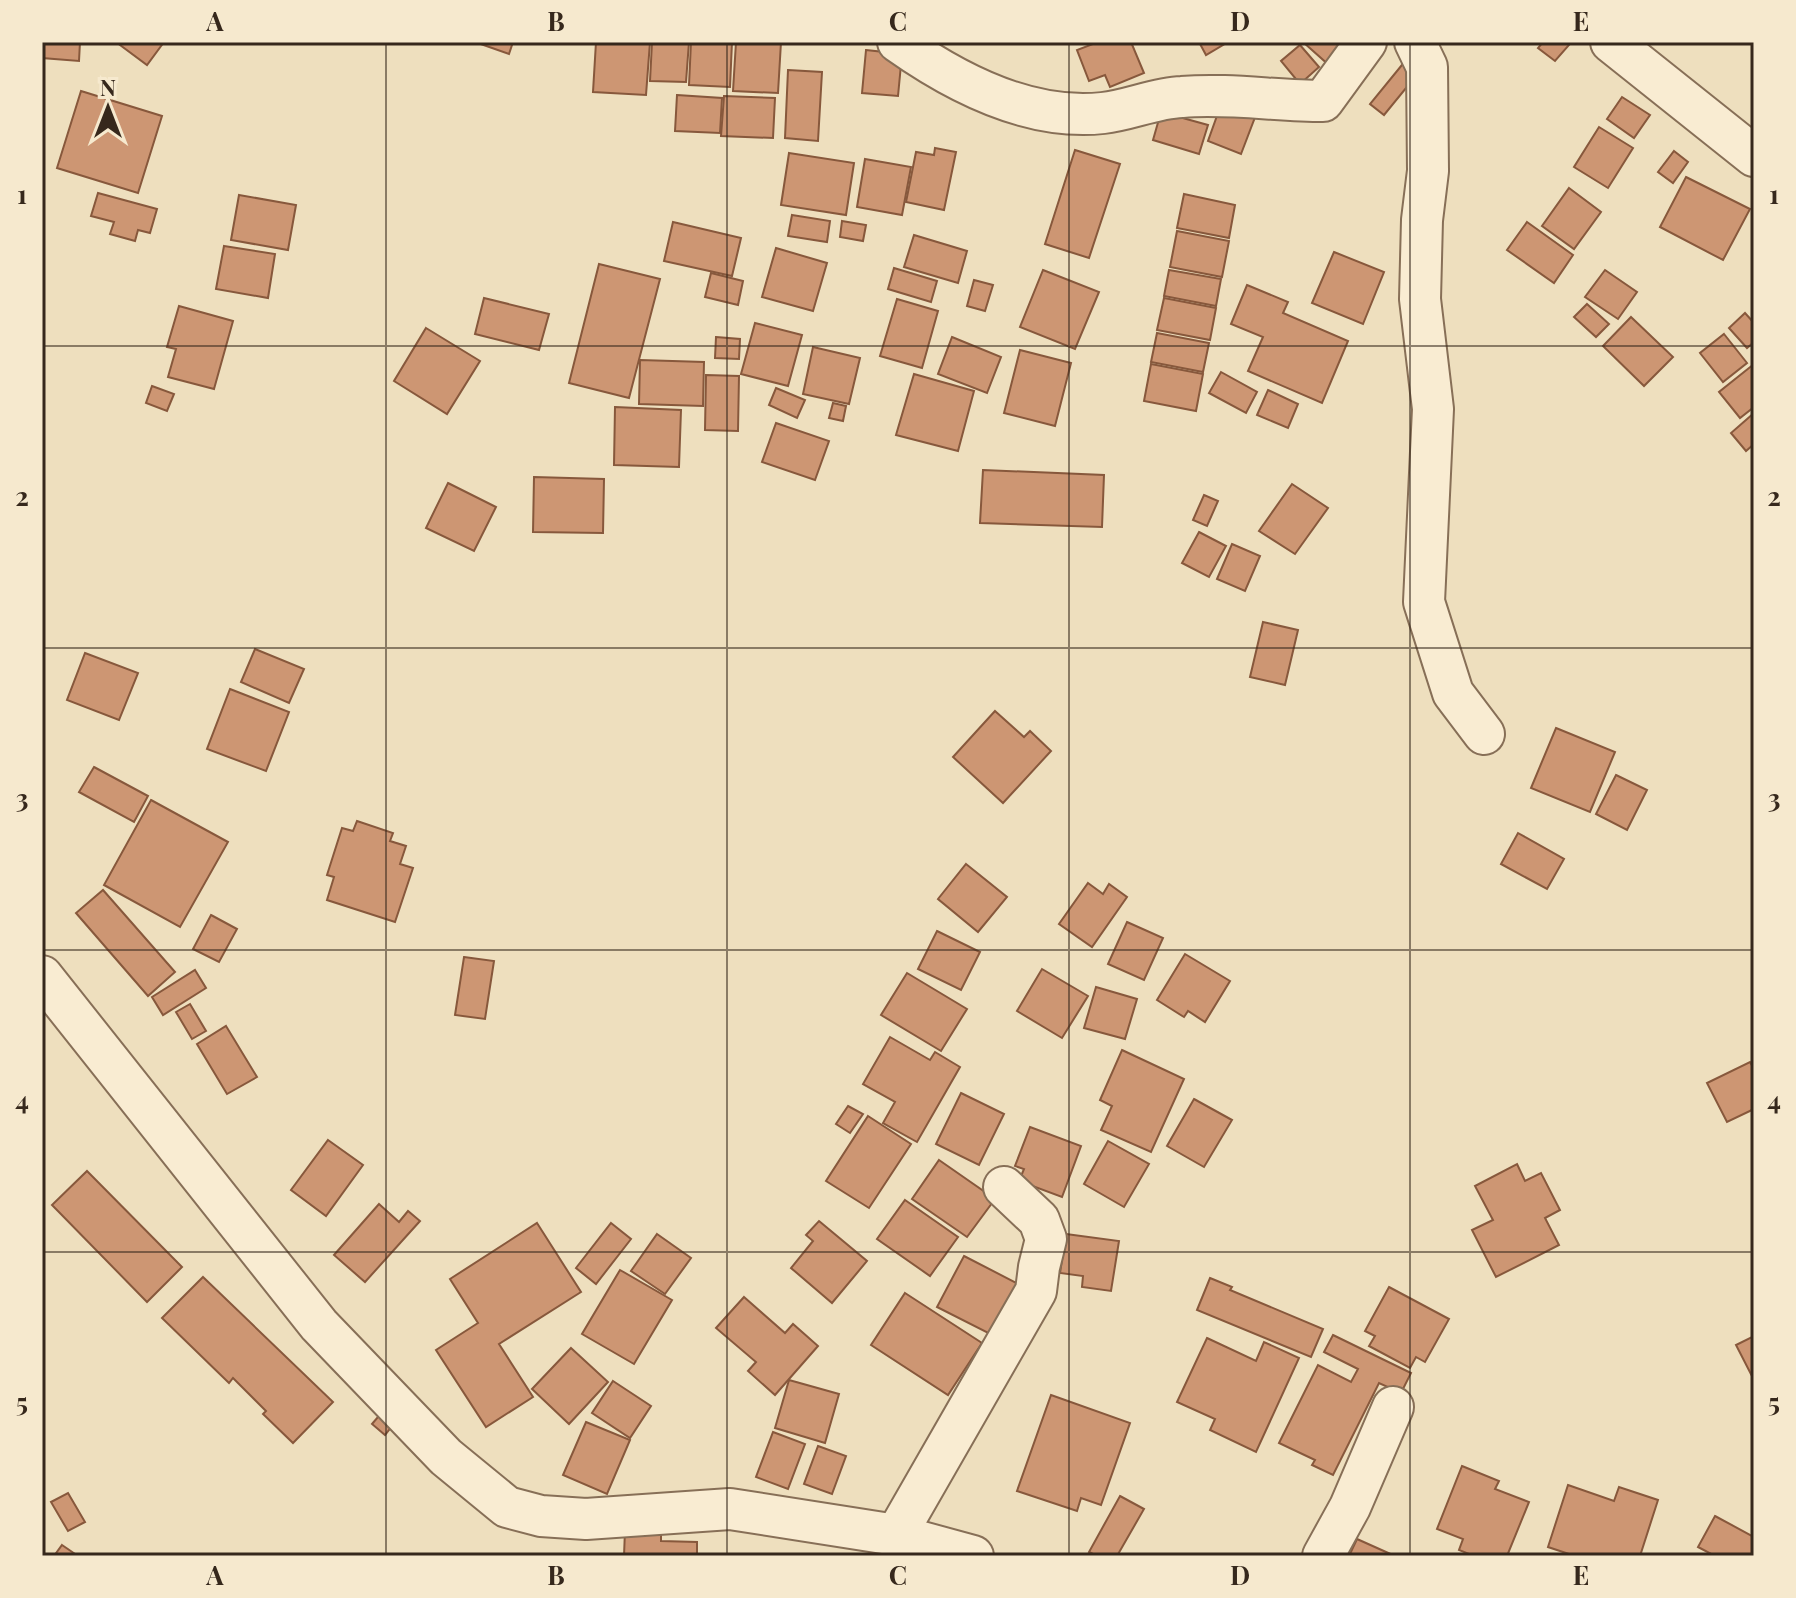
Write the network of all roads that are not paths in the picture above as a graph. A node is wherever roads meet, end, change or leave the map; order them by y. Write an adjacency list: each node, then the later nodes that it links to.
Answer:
1 (898, 42): 2 (street)
2 (1366, 42)
3 (1415, 42): 6 (street)
4 (1611, 42): 5 (street)
5 (1754, 156)
6 (1484, 734)
7 (42, 976): 10 (street)
8 (1004, 1187): 10 (street)
9 (1393, 1407): 12 (street)
10 (896, 1535): 11 (street)
11 (973, 1556)
12 (1323, 1556)

